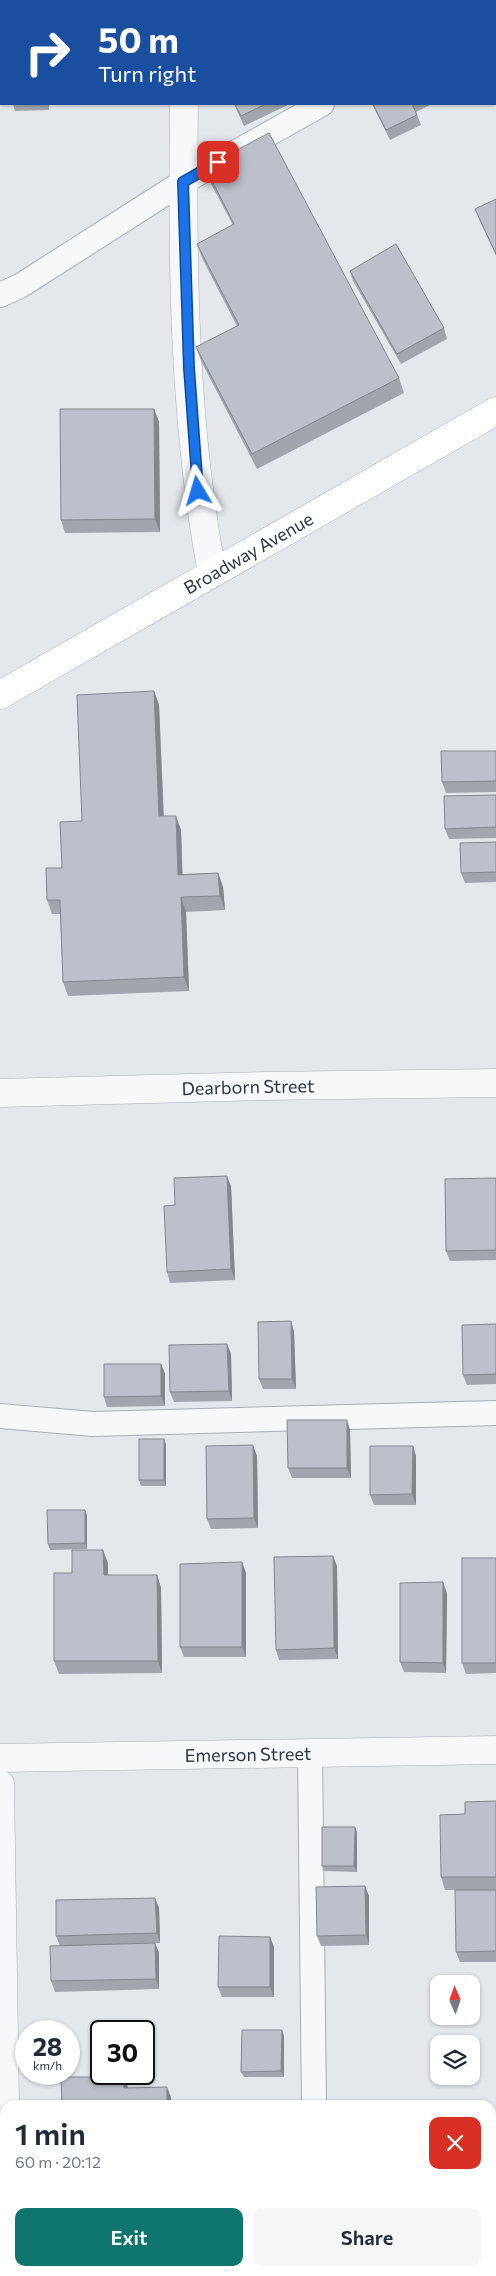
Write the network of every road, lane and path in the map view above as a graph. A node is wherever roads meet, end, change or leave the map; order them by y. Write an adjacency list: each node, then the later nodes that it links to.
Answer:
1 (184, 105): 3 (street)
2 (320, 105): 3 (lane)
3 (183, 182): 4 (lane); 6 (street)
4 (0, 295)
5 (496, 411): 6 (main road, Broadway Avenue)
6 (212, 574): 7 (main road, Broadway Avenue)
7 (0, 695)
8 (496, 1083): 9 (street, Dearborn Street)
9 (0, 1093)
10 (496, 1413): 11 (lane)
11 (0, 1416)
12 (496, 1750): 13 (street, Emerson Street)
13 (310, 1753): 14 (street, Emerson Street); 17 (lane)
14 (0, 1758)
15 (0, 1784): 16 (street)
16 (5, 2100)
17 (314, 2100)

